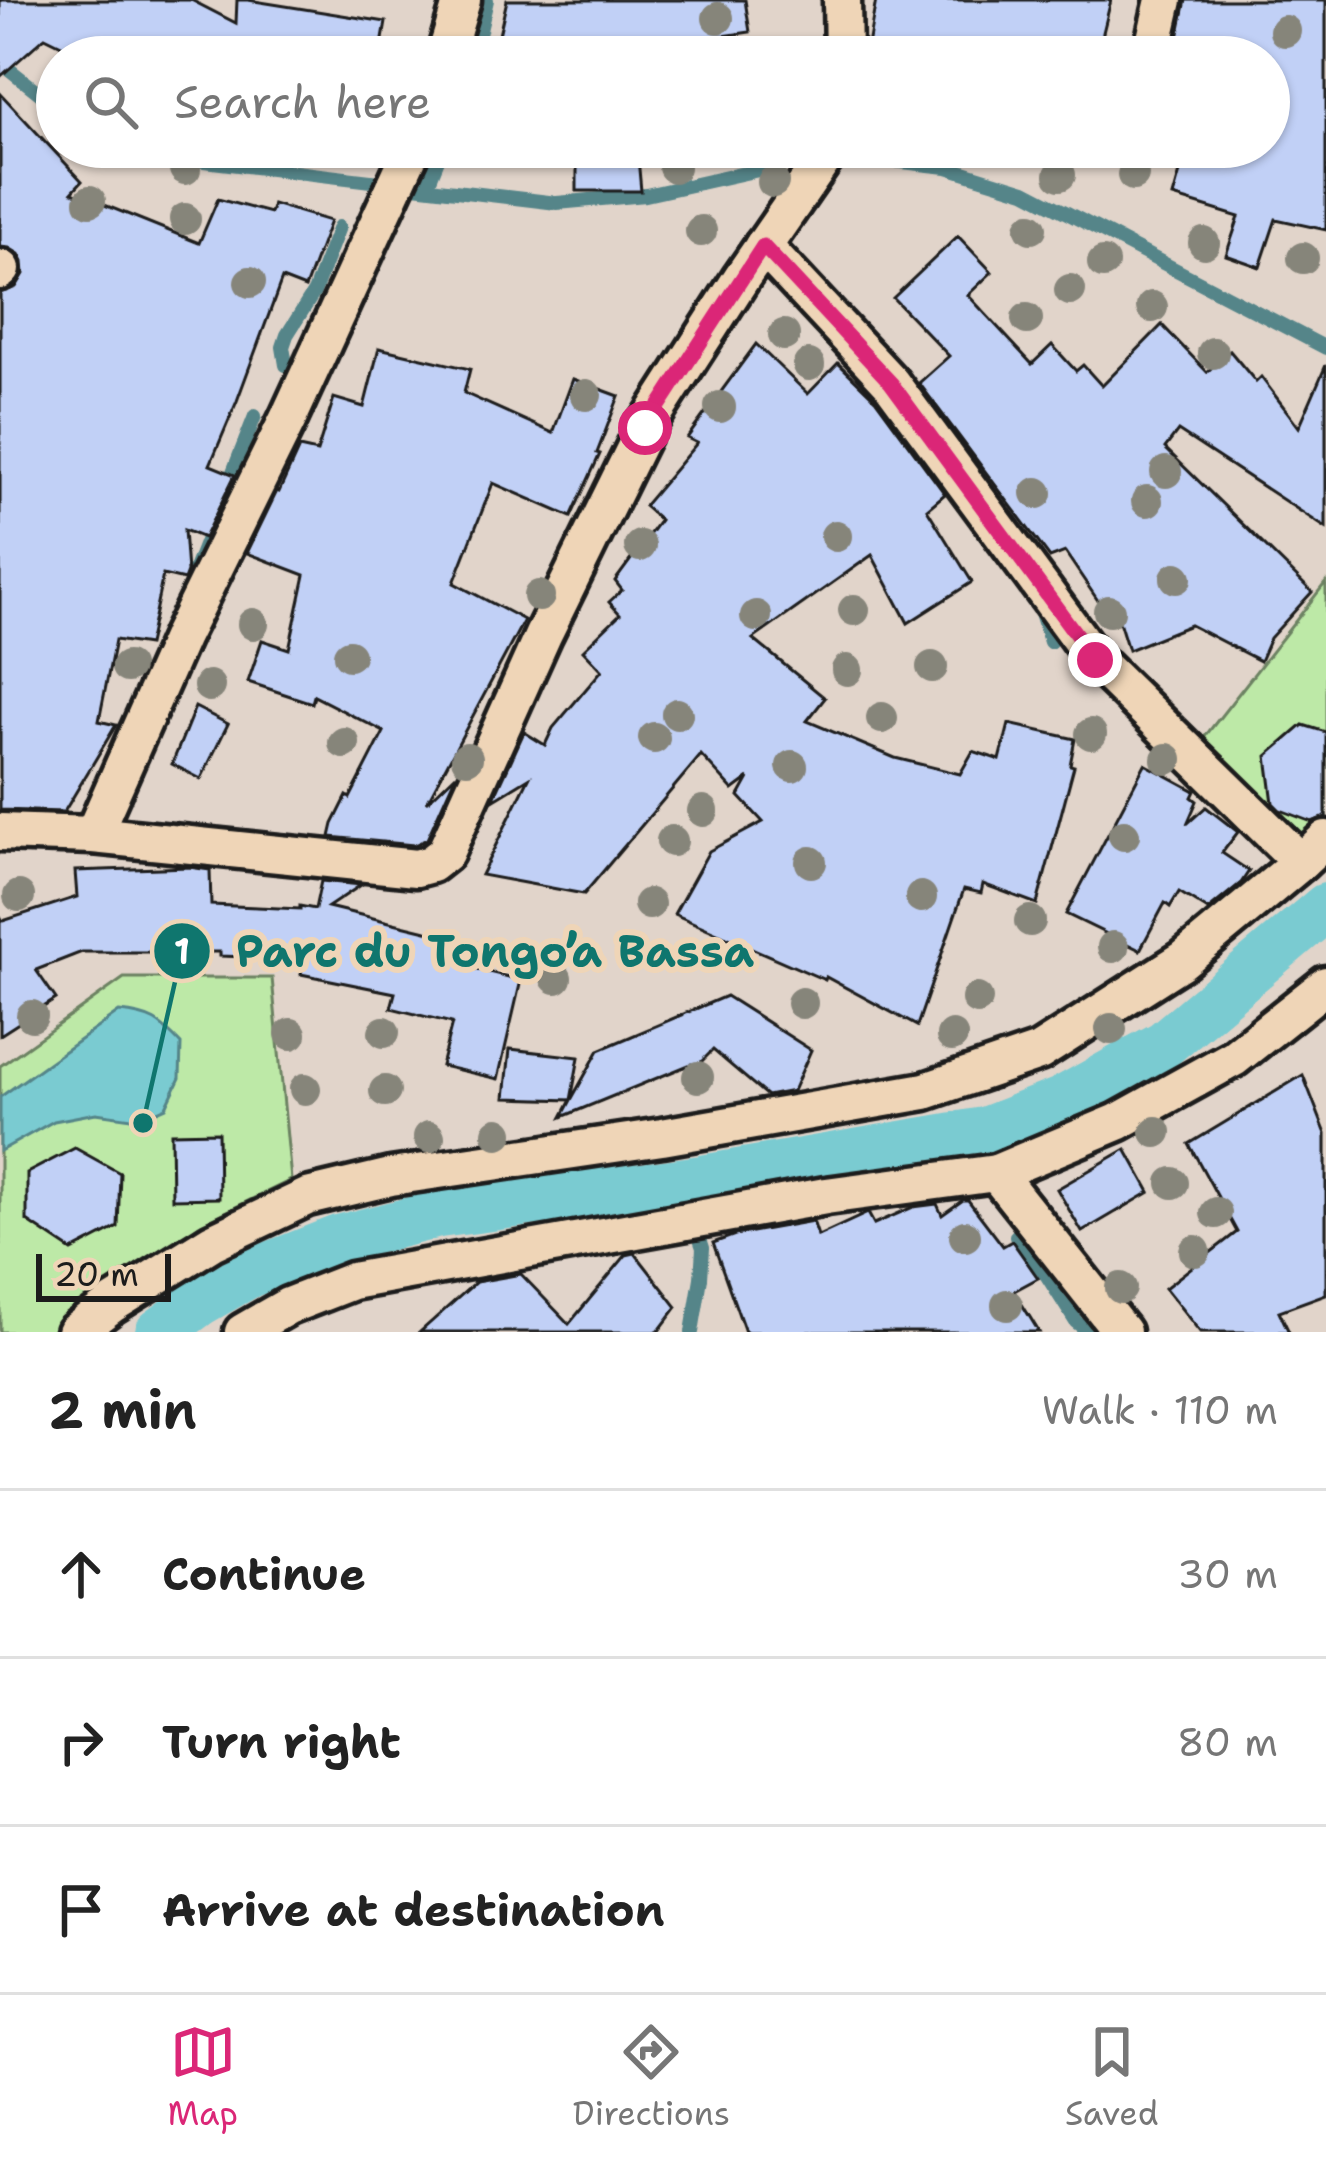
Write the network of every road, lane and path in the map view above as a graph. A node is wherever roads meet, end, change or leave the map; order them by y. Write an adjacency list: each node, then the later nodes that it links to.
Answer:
1 (462, 0): 4 (street)
2 (842, 0): 5 (street)
3 (1164, 0): 6 (street)
4 (451, 36)
5 (843, 36)
6 (1155, 36)
7 (403, 168): 11 (street)
8 (817, 168): 9 (street)
9 (763, 246): 11 (street); 12 (street)
10 (0, 832): 11 (street)
11 (93, 836)
12 (1313, 850): 15 (street)
13 (1326, 985): 14 (street)
14 (996, 1173): 16 (street); 17 (street)
15 (75, 1332)
16 (243, 1332)
17 (1122, 1332)

